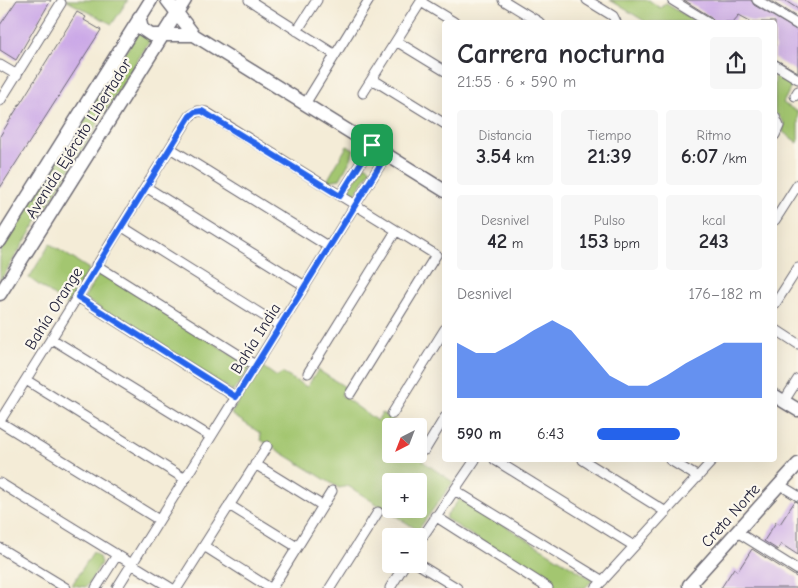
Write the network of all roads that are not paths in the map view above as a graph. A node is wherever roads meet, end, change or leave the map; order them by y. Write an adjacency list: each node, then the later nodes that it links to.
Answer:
1 (151, 0): 15 (main road, Avenida Ejército Libertador)
2 (167, 0): 14 (main road)
3 (184, 0): 14 (main road, Avenida Ejército Libertador)
4 (249, 0): 13 (street)
5 (317, 0): 21 (street)
6 (368, 0): 25 (street)
7 (503, 0): 17 (street)
8 (587, 0): 18 (street)
9 (672, 0): 19 (street)
10 (757, 0): 20 (street)
11 (421, 1): 16 (street); 24 (street)
12 (61, 3): 29 (street)
13 (261, 3): 21 (street)
14 (176, 13): 22 (main road, Avenida Ejército Libertador); 23 (main road)
15 (139, 17): 22 (main road); 47 (main road, Avenida Ejército Libertador)
16 (451, 20)
17 (536, 20)
18 (615, 20)
19 (705, 20)
20 (798, 25)
21 (297, 31): 25 (street)
22 (162, 34): 23 (main road); 52 (main road, Avenida Ejército Libertador)
23 (194, 35): 34 (main road)
24 (396, 41): 28 (street); 30 (street)
25 (334, 54): 34 (street)
26 (0, 65): 29 (street)
27 (777, 66): 31 (street)
28 (442, 69)
29 (16, 74): 33 (street)
30 (372, 79): 32 (street); 35 (street)
31 (798, 79)
32 (363, 93)
33 (0, 101)
34 (305, 104): 36 (main road)
35 (442, 122)
36 (372, 145): 38 (main road); 42 (street)
37 (170, 148): 40 (street, Bahía Orange); 42 (street, Bahía Orange); 48 (street)
38 (387, 154): 41 (main road); 43 (street, Bahía India)
39 (798, 184): 44 (street)
40 (146, 186): 45 (street, Bahía Orange); 51 (street)
41 (442, 189)
42 (340, 196): 43 (street)
43 (355, 205): 46 (street); 48 (street, Bahía India)
44 (777, 217)
45 (121, 226): 49 (street, Bahía Orange); 55 (street)
46 (396, 231): 61 (street); 64 (street)
47 (2, 235)
48 (329, 247): 51 (street, Bahía India)
49 (96, 266): 53 (street, Bahía Orange); 60 (street)
50 (798, 268): 54 (street)
51 (304, 286): 55 (street, Bahía India)
52 (0, 294)
53 (78, 297): 58 (street, Bahía Orange); 65 (street)
54 (777, 301)
55 (280, 326): 60 (street, Bahía India)
56 (777, 330): 59 (street)
57 (442, 334): 68 (street)
58 (52, 339): 62 (street, Bahía Orange); 71 (street)
59 (798, 344)
60 (255, 366): 65 (street, Bahía India)
61 (308, 373)
62 (26, 380): 69 (street, Bahía Orange); 82 (street)
63 (798, 380): 66 (street)
64 (350, 394)
65 (236, 397): 71 (street, Bahía India)
66 (779, 399): 67 (main road)
67 (798, 410)
68 (392, 414)
69 (0, 422): 93 (street)
70 (442, 422): 72 (street)
71 (210, 437): 82 (street, Bahía India)
72 (428, 445)
73 (267, 446): 79 (street)
74 (474, 462): 86 (street)
75 (498, 462): 97 (street)
76 (585, 462): 91 (street)
77 (673, 462): 81 (street)
78 (711, 462): 81 (street)
79 (255, 464): 88 (street); 89 (street)
80 (798, 464): 84 (main road, Creta Norte)
81 (698, 477): 91 (street)
82 (185, 479): 93 (street, Bahía India)
83 (0, 483): 100 (street)
84 (780, 485): 87 (street); 95 (main road, Creta Norte)
85 (332, 491): 89 (street)
86 (456, 491): 92 (street); 105 (street)
87 (798, 496)
88 (230, 505): 96 (street); 98 (street)
89 (323, 506): 98 (street)
90 (378, 512): 113 (street)
91 (666, 512): 97 (street)
92 (435, 516): 94 (street); 116 (street)
93 (159, 520): 101 (street, Bahía India)
94 (427, 529)
95 (737, 532): 103 (street); 106 (main road, Creta Norte)
96 (204, 546): 111 (street); 112 (street)
97 (634, 546): 105 (street)
98 (297, 547): 112 (street)
99 (0, 548): 107 (street)
100 (117, 555): 101 (street); 108 (street)
101 (132, 564): 109 (street, Bahía India); 110 (street)
102 (427, 570): 115 (street)
103 (798, 570)
104 (399, 573): 114 (street)
105 (603, 581): 117 (street)
106 (690, 587)
107 (66, 588)
108 (96, 588)
109 (117, 588)
110 (171, 588)
111 (177, 588)
112 (271, 588)
113 (330, 588)
114 (390, 588)
115 (457, 588)
116 (548, 588)
117 (596, 588)

